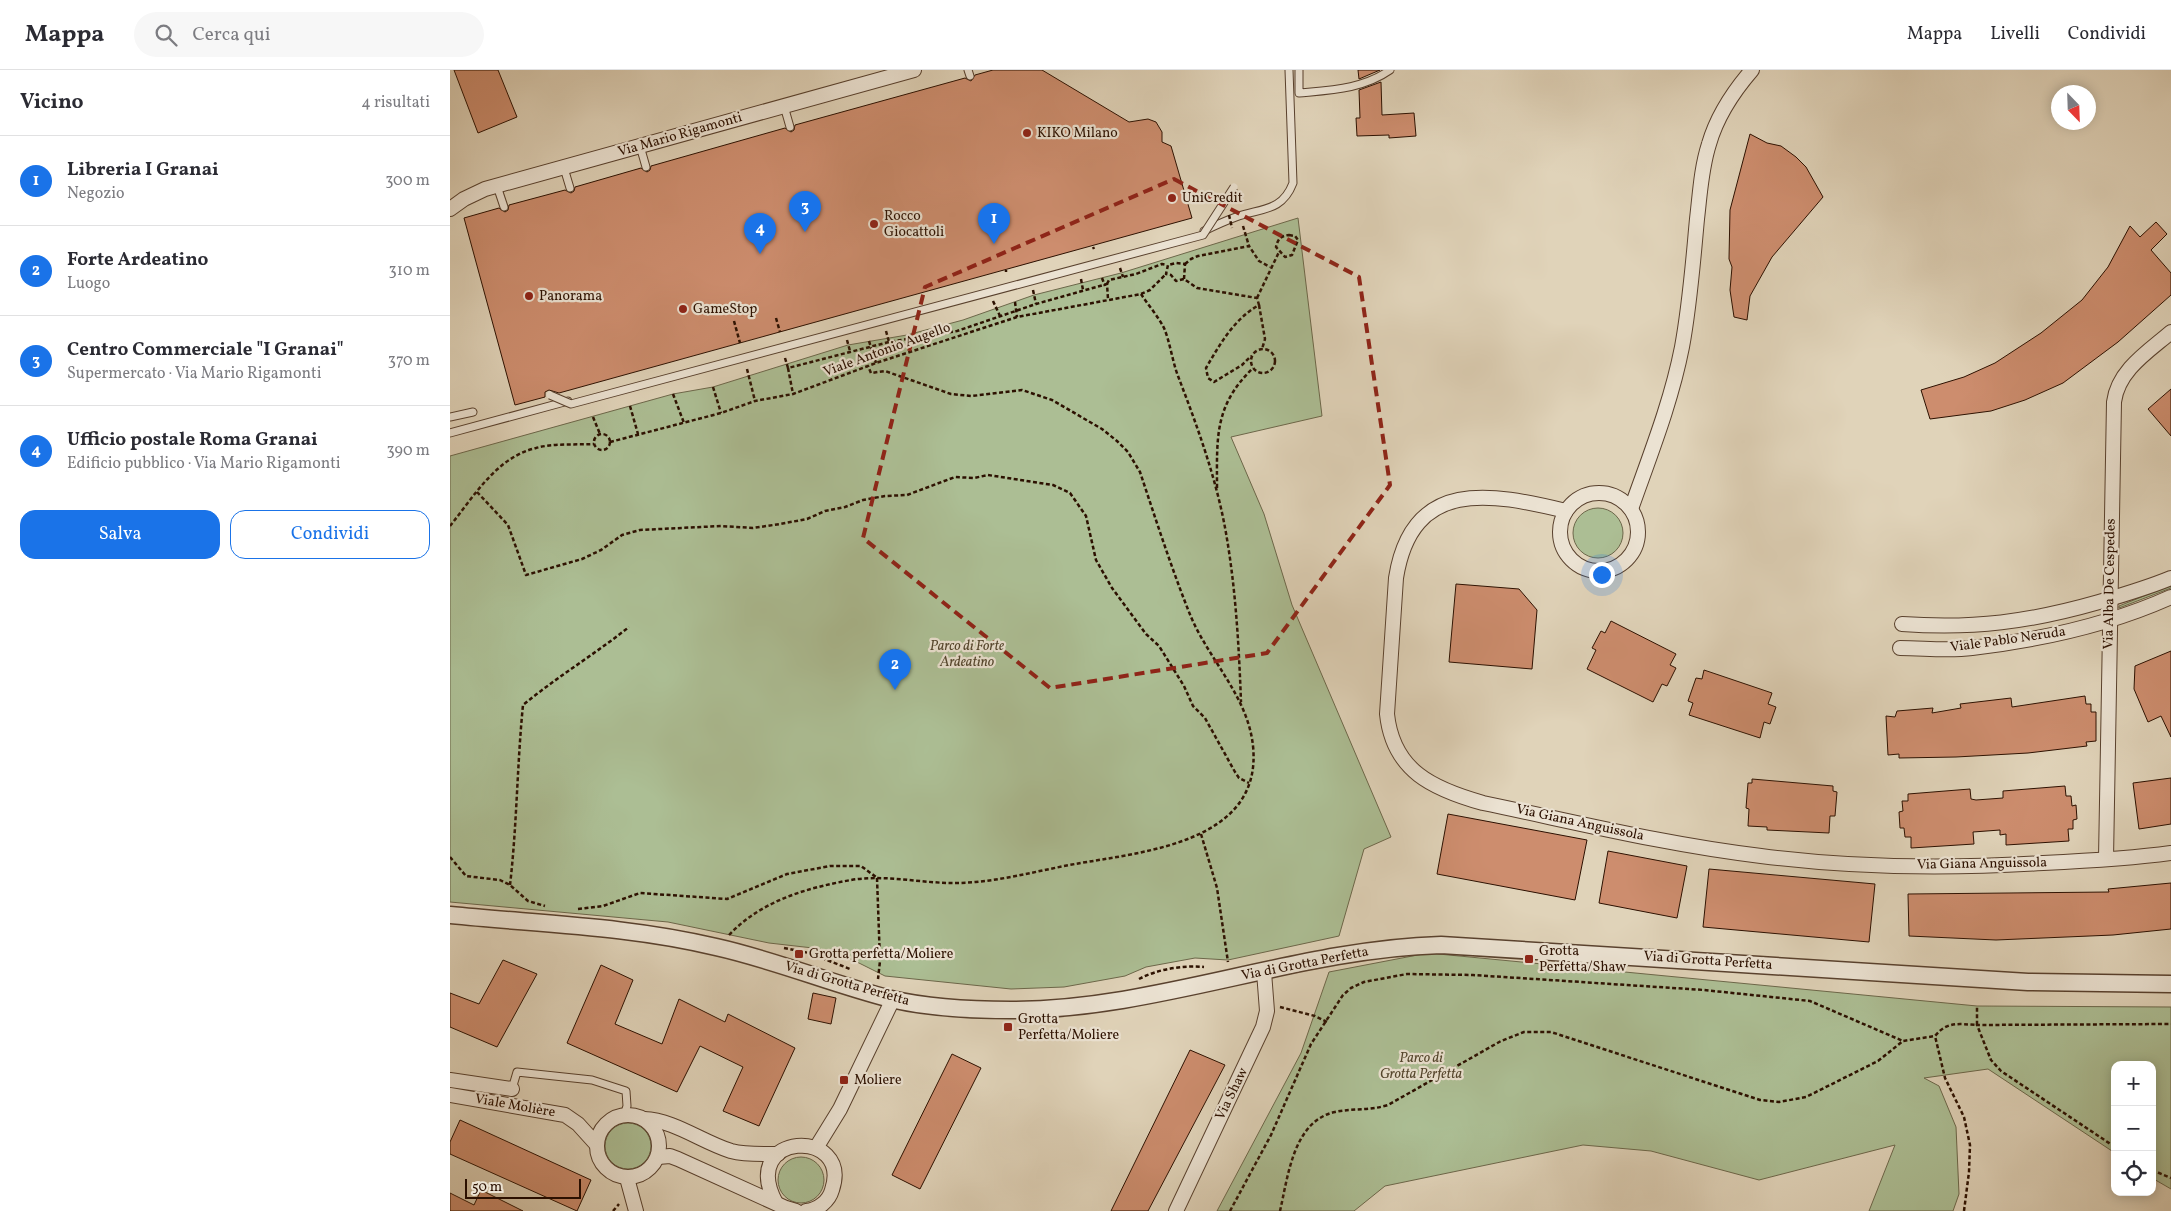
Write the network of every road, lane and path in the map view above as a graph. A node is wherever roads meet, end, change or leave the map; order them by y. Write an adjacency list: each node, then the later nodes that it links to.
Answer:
1 (914, 70): 6 (street, Via Mario Rigamonti)
2 (1289, 70): 67 (lane)
3 (1299, 70): 4 (lane)
4 (1390, 70)
5 (1752, 70): 74 (street)
6 (784, 106): 7 (lane); 8 (street, Via Mario Rigamonti)
7 (790, 127)
8 (640, 146): 9 (lane); 10 (street, Via Mario Rigamonti)
9 (646, 167)
10 (564, 168): 11 (street, Via Mario Rigamonti); 13 (lane)
11 (497, 186): 14 (lane); 15 (street, Via Mario Rigamonti)
12 (1234, 187): 59 (lane, bridge)
13 (570, 188)
14 (504, 207)
15 (450, 209)
16 (1227, 209): 17 (path, bridge)
17 (1249, 246): 20 (path); 21 (path)
18 (1279, 251): 18 (path); 21 (path)
19 (1168, 264): 20 (path); 22 (path); 26 (path)
20 (1185, 264): 24 (path)
21 (1270, 267): 30 (path)
22 (1166, 274): 24 (path); 28 (path, Viale Antonio Augello)
23 (1102, 278): 26 (path)
24 (1184, 279): 30 (path)
25 (1082, 283): 27 (path)
26 (1106, 285): 27 (path); 29 (path)
27 (1083, 290): 34 (path)
28 (1141, 294): 29 (path, Viale Antonio Augello); 73 (path)
29 (1108, 298): 36 (path, Viale Antonio Augello)
30 (1257, 298): 32 (path)
31 (1015, 302): 34 (path)
32 (1258, 305): 47 (path); 50 (path)
33 (995, 307): 35 (path)
34 (1016, 311): 35 (path); 36 (path)
35 (1000, 316): 43 (path)
36 (1017, 317): 51 (path, Viale Antonio Augello)
37 (776, 318): 39 (path)
38 (734, 321): 44 (path)
39 (780, 332)
40 (2171, 332): 79 (street, Via Alba De Cespedes)
41 (887, 337): 43 (path)
42 (869, 341): 46 (path)
43 (889, 342): 46 (path)
44 (740, 343)
45 (848, 345): 48 (path)
46 (871, 346): 48 (path); 51 (path)
47 (1262, 349): 50 (path); 54 (path)
48 (850, 351): 53 (path)
49 (784, 352): 53 (path)
50 (1251, 356): 54 (path)
51 (876, 363): 52 (path, Viale Antonio Augello)
52 (868, 366): 58 (path, Viale Antonio Augello); 84 (path)
53 (788, 368): 58 (path)
54 (1253, 368): 73 (path)
55 (747, 369): 60 (path)
56 (713, 386): 63 (path)
57 (673, 394): 66 (path)
58 (794, 394): 60 (path, Viale Antonio Augello)
59 (550, 396)
60 (755, 401): 63 (path, Viale Antonio Augello)
61 (630, 406): 69 (path)
62 (473, 412): 64 (lane)
63 (721, 413): 66 (path, Viale Antonio Augello)
64 (450, 417)
65 (593, 417): 68 (path)
66 (684, 423): 69 (path, Viale Antonio Augello)
67 (450, 433)
68 (600, 434): 70 (path); 71 (path)
69 (638, 434): 70 (path, Viale Antonio Augello)
70 (610, 442): 71 (path, Viale Antonio Augello)
71 (594, 444): 72 (path, Viale Antonio Augello)
72 (477, 492): 76 (path, Viale Antonio Augello); 85 (path)
73 (1216, 493): 84 (path)
74 (1631, 509): 75 (street); 75 (street)
75 (1566, 511): 89 (street, Via Giana Anguissola)
76 (450, 526)
77 (2171, 578): 79 (street, Viale Pablo Neruda)
78 (2171, 597): 80 (street, Viale Pablo Neruda)
79 (2109, 599): 80 (street, Via Alba De Cespedes); 81 (street, Viale Pablo Neruda)
80 (2109, 620): 83 (street, Viale Pablo Neruda); 89 (street, Via Alba De Cespedes)
81 (1902, 624)
82 (629, 626): 91 (path)
83 (1900, 648)
84 (1241, 704): 85 (path)
85 (1249, 783): 86 (path)
86 (1201, 834): 90 (path); 97 (path)
87 (2171, 853): 89 (street, Via Giana Anguissola)
88 (450, 857): 91 (path)
89 (2106, 860)
90 (877, 878): 93 (path); 95 (path); 101 (path)
91 (510, 885): 92 (path)
92 (552, 908)
93 (569, 908)
94 (450, 915): 104 (street, Via di Grotta Perfetta)
95 (735, 939)
96 (776, 948): 99 (path)
97 (1229, 966)
98 (1210, 967): 102 (path)
99 (854, 972)
100 (1264, 972): 103 (street, Via di Grotta Perfetta); 104 (street, Via di Grotta Perfetta); 105 (street, Via Shaw)
101 (873, 980)
102 (1136, 981)
103 (2171, 984)
104 (893, 999): 121 (street)
105 (1266, 1004): 107 (path); 131 (street, Via Shaw)
106 (1977, 1006): 109 (path)
107 (1326, 1022): 111 (path); 132 (path)
108 (2171, 1024): 109 (path)
109 (1977, 1025): 110 (path); 119 (path)
110 (1935, 1036): 111 (path); 134 (path)
111 (1903, 1041): 133 (path)
112 (450, 1080): 113 (street, Viale Molière)
113 (479, 1084): 114 (street, Viale Molière); 116 (street)
114 (512, 1088): 117 (lane, Viale Molière)
115 (450, 1095): 116 (street, Viale Molière)
116 (476, 1100): 120 (street, Viale Molière)
117 (624, 1115): 118 (street); 120 (street)
118 (644, 1119): 122 (street); 123 (street)
119 (2111, 1144)
120 (597, 1145): 125 (street)
121 (816, 1148): 122 (street); 128 (street)
122 (778, 1154): 127 (street)
123 (658, 1157): 125 (street); 127 (street)
124 (2156, 1172): 126 (path)
125 (628, 1178): 129 (street)
126 (2171, 1178)
127 (776, 1203): 130 (street)
128 (814, 1210)
129 (636, 1211)
130 (796, 1211)
131 (1176, 1211)
132 (1230, 1211)
133 (1280, 1211)
134 (1964, 1211)

